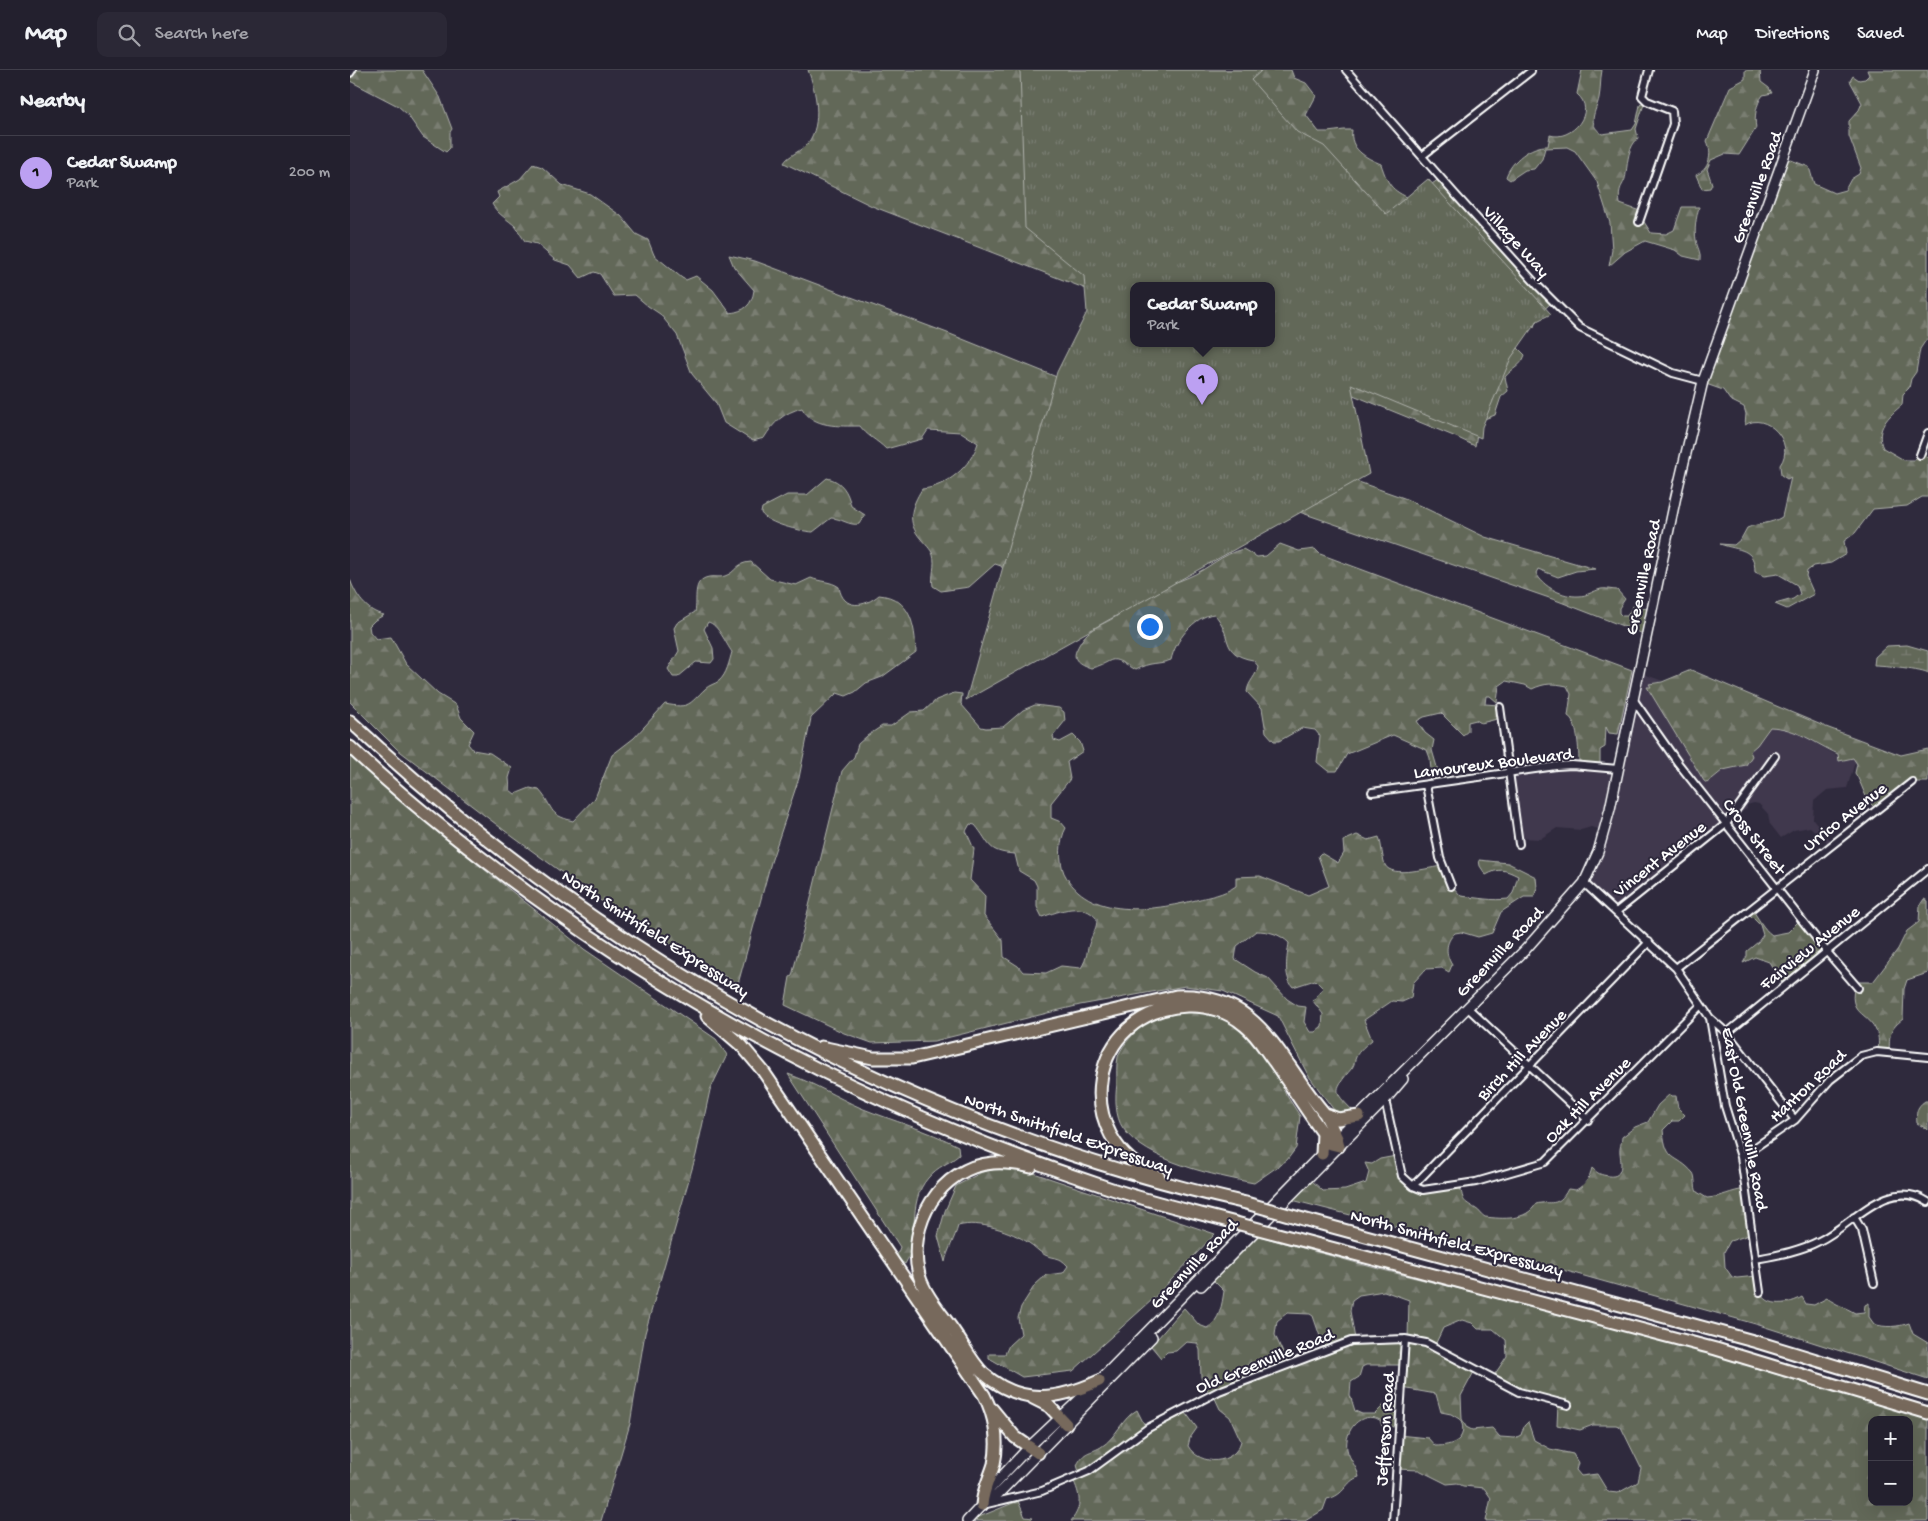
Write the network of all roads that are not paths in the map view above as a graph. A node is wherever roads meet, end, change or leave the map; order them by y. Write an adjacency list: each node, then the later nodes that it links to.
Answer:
1 (1346, 70): 5 (street, Village Way)
2 (1649, 70): 6 (street)
3 (1815, 70): 7 (main road, Greenville Road)
4 (1531, 71): 5 (street)
5 (1422, 156): 7 (street, Village Way)
6 (1639, 222)
7 (1703, 381): 10 (main road, Greenville Road)
8 (1928, 433): 9 (street)
9 (1920, 455)
10 (1633, 699): 15 (main road, Greenville Road); 20 (street, Cross Street)
11 (1500, 707): 16 (street)
12 (350, 721): 36 (highway, North Smithfield Expressway)
13 (350, 748): 31 (highway, North Smithfield Expressway)
14 (1775, 756): 20 (street, Vincent Avenue)
15 (1618, 769): 16 (street, Lamoureux Boulevard); 23 (main road, Greenville Road)
16 (1509, 773): 18 (street, Lamoureux Boulevard); 21 (street)
17 (1912, 782): 25 (street, Urrico Avenue)
18 (1426, 785): 19 (street, Lamoureux Boulevard); 24 (street)
19 (1372, 792)
20 (1726, 824): 25 (street, Cross Street); 26 (street, Vincent Avenue)
21 (1519, 844)
22 (1928, 869): 28 (street, Fairview Avenue)
23 (1584, 883): 26 (street, East Old Greenville Road); 33 (main road, Greenville Road)
24 (1451, 886)
25 (1776, 887): 28 (street, Cross Street); 29 (street, Urrico Avenue)
26 (1616, 912): 27 (street, East Old Greenville Road)
27 (1650, 942): 29 (street, East Old Greenville Road); 39 (street, Birch Hill Avenue)
28 (1827, 952): 30 (street, Cross Street); 35 (street, Fairview Avenue)
29 (1676, 968): 32 (street, East Old Greenville Road)
30 (1858, 988)
31 (685, 998): 49 (highway, North Smithfield Expressway); 62 (highway)
32 (1701, 1005): 34 (street, East Old Greenville Road); 43 (street, Oak Hill Avenue)
33 (1468, 1008): 37 (main road, Greenville Road); 39 (street)
34 (1710, 1018): 35 (street); 48 (street, East Old Greenville Road)
35 (1727, 1033): 44 (street)
36 (808, 1044): 41 (highway); 51 (highway, North Smithfield Expressway)
37 (1431, 1046): 40 (main road, Greenville Road); 42 (main road, Greenville Road)
38 (1928, 1057): 44 (street, Hanton Road)
39 (1531, 1066): 43 (street); 50 (street, Birch Hill Avenue)
40 (1385, 1100): 46 (main road, Greenville Road); 50 (street)
41 (1325, 1114): 42 (highway); 46 (highway)
42 (1359, 1116): 46 (main road, Greenville Road)
43 (1588, 1120): 50 (street, Oak Hill Avenue)
44 (1795, 1120): 48 (street, Hanton Road)
45 (1322, 1132): 46 (highway); 47 (highway); 51 (highway)
46 (1336, 1143): 47 (main road, Greenville Road); 64 (main road, Greenville Road)
47 (1322, 1154): 58 (main road, Greenville Road)
48 (1741, 1157): 54 (street, East Old Greenville Road)
49 (1070, 1175): 60 (highway); 63 (highway, North Smithfield Expressway, bridge)
50 (1413, 1186)
51 (1190, 1190): 59 (highway, North Smithfield Expressway, bridge)
52 (1928, 1202): 53 (street)
53 (1854, 1217): 54 (street); 55 (street)
54 (1756, 1259): 56 (street, East Old Greenville Road)
55 (1874, 1283)
56 (1760, 1292)
57 (1406, 1340): 61 (street, Old Greenville Road); 66 (street, Old Greenville Road); 68 (street, Jefferson Road)
58 (1099, 1381): 60 (highway); 64 (main road, Greenville Road)
59 (1928, 1394)
60 (1029, 1397): 64 (highway)
61 (1568, 1405)
62 (991, 1407): 65 (highway); 66 (highway)
63 (1928, 1413)
64 (1062, 1421): 65 (main road, Greenville Road)
65 (1034, 1449): 66 (main road, Greenville Road)
66 (982, 1505): 67 (main road, Greenville Road)
67 (967, 1521)
68 (1393, 1521)

